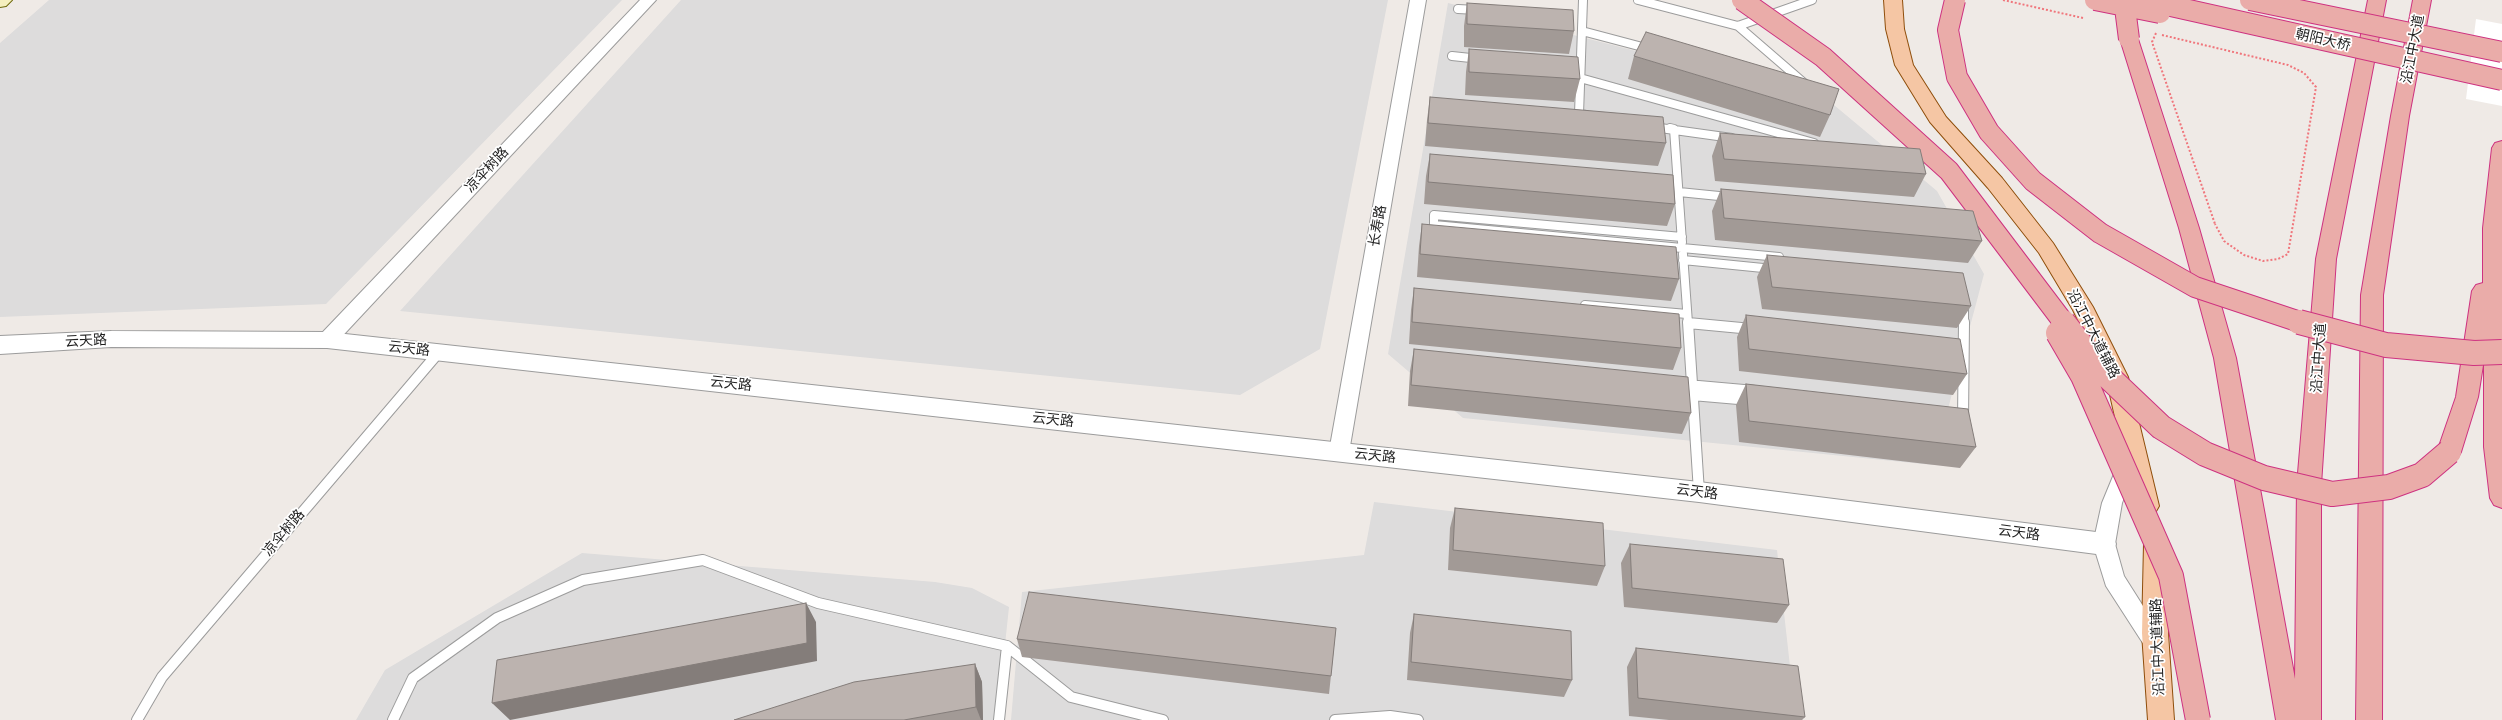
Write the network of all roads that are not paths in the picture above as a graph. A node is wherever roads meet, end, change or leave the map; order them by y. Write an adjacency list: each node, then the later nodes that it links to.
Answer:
1 (3, 0): 17 (main road)
2 (648, 0): 51 (street, 凉伞树路)
3 (1418, 0): 61 (street, 长寿路)
4 (1583, 0): 22 (lane)
5 (1638, 0): 20 (lane)
6 (1742, 0): 43 (highway, bridge)
7 (1812, 0): 20 (lane)
8 (1893, 0): 60 (main road, 沿江中大道辅路)
9 (1955, 0): 54 (highway, bridge)
10 (2094, 0): 23 (highway, bridge)
11 (2124, 0): 75 (highway, bridge)
12 (2144, 0): 23 (highway, 朝阳大桥, bridge)
13 (2250, 0): 21 (highway, 朝阳大桥, bridge)
14 (2278, 0): 21 (highway, bridge)
15 (2377, 0): 76 (highway, 沿江中大道)
16 (2422, 0): 77 (highway, 沿江中大道)
17 (0, 2)
18 (1458, 9): 19 (lane)
19 (1489, 11)
20 (1738, 26): 30 (lane)
21 (2385, 28): 25 (highway, 朝阳大桥, bridge)
22 (1582, 31): 24 (lane); 28 (lane)
23 (2356, 48): 29 (highway, 朝阳大桥, bridge)
24 (1660, 51)
25 (2502, 52)
26 (1452, 56): 27 (lane)
27 (1490, 60)
28 (1580, 78): 31 (lane); 35 (lane)
29 (2502, 80)
30 (1804, 88)
31 (1591, 119)
32 (1644, 125): 33 (lane)
33 (1674, 129): 34 (lane); 37 (lane)
34 (1743, 139)
35 (1797, 147)
36 (2502, 148): 39 (highway)
37 (1676, 187): 38 (lane); 40 (lane)
38 (1742, 198)
39 (2493, 228): 43 (highway, bridge); 63 (highway)
40 (1682, 237): 41 (lane); 41 (lane)
41 (1682, 247): 42 (lane); 44 (lane)
42 (1786, 257)
43 (2012, 257): 74 (highway, bridge)
44 (1683, 260): 45 (lane); 48 (lane)
45 (1785, 270)
46 (1964, 296): 59 (lane)
47 (1576, 304): 48 (lane)
48 (1687, 314): 49 (lane)
49 (1688, 323): 50 (lane); 56 (lane)
50 (1759, 330)
51 (327, 340): 52 (street, 云天路); 53 (street, 云天路)
52 (0, 345)
53 (439, 352): 61 (street, 云天路); 67 (lane, 凉伞树路)
54 (2502, 352)
55 (1668, 379): 56 (lane)
56 (1692, 386): 57 (lane); 58 (lane); 62 (lane)
57 (1763, 392)
58 (1756, 401)
59 (1953, 410)
60 (2134, 449): 64 (street); 65 (main road, 沿江中大道辅路)
61 (1339, 452): 62 (street, 云天路)
62 (1699, 492): 64 (street, 云天路)
63 (2502, 498)
64 (2104, 544): 65 (street)
65 (2156, 644): 73 (main road, 沿江中大道辅路)
66 (1007, 646): 68 (lane); 69 (lane); 70 (lane)
67 (137, 720)
68 (393, 720)
69 (999, 720)
70 (1162, 720)
71 (1335, 720): 72 (lane)
72 (1418, 720)
73 (2161, 720)
74 (2198, 720)
75 (2289, 720)
76 (2308, 720)
77 (2369, 720)

